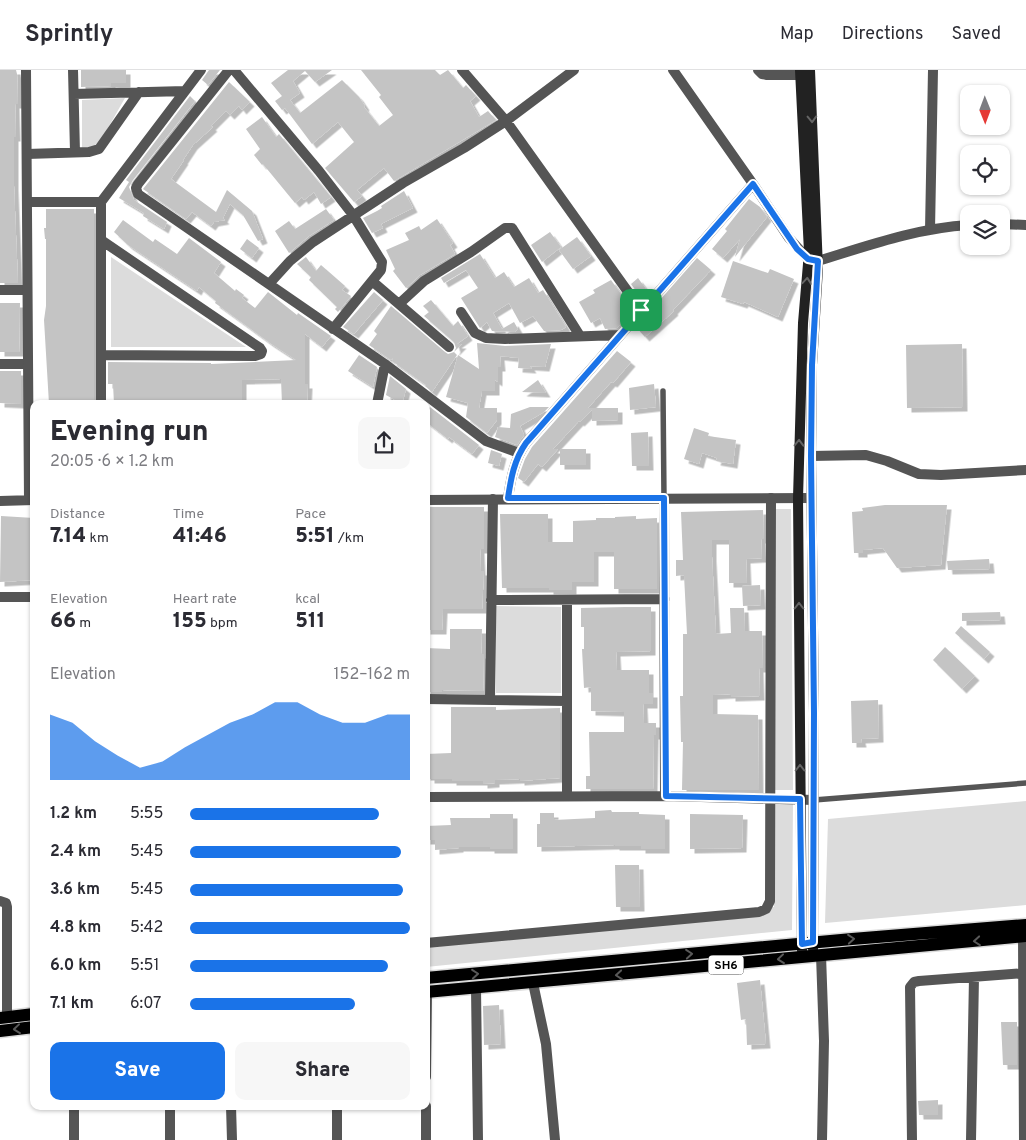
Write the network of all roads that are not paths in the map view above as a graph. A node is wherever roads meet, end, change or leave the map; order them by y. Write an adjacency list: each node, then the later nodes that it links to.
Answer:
1 (26, 70): 18 (street)
2 (74, 70): 15 (street)
3 (201, 70): 14 (street)
4 (230, 70): 30 (street)
5 (234, 70): 22 (street)
6 (462, 70): 16 (street)
7 (574, 70): 16 (street)
8 (673, 70): 19 (street)
9 (758, 70): 12 (street)
10 (810, 70): 28 (main road, one-way to 28)
11 (933, 70): 26 (street)
12 (800, 72): 28 (main road)
13 (139, 92): 14 (street); 15 (street); 17 (street)
14 (185, 92): 21 (street)
15 (74, 94): 17 (street)
16 (506, 121): 22 (street); 34 (street)
17 (75, 152): 18 (street)
18 (26, 154): 20 (street)
19 (753, 184): 28 (street); 34 (street)
20 (27, 202): 21 (street); 32 (street)
21 (101, 202): 27 (street)
22 (353, 215): 29 (street); 30 (street)
23 (1010, 224): 25 (street)
24 (960, 225): 26 (street)
25 (1026, 225)
26 (930, 230): 28 (street)
27 (101, 240): 40 (street); 40 (street)
28 (813, 260): 49 (main road); 54 (main road, one-way to 28)
29 (372, 281): 33 (street); 36 (street)
30 (269, 284): 36 (street)
31 (0, 290): 32 (street)
32 (27, 290): 42 (street)
33 (399, 304): 38 (street); 39 (street)
34 (641, 310): 37 (street)
35 (461, 312): 38 (street)
36 (333, 329): 43 (street)
37 (619, 335): 38 (street); 48 (street)
38 (580, 336)
39 (449, 347)
40 (101, 355): 45 (street)
41 (0, 364): 42 (street)
42 (28, 364): 47 (street)
43 (385, 364): 46 (street); 48 (street)
44 (663, 391): 52 (lane)
45 (102, 400)
46 (378, 400)
47 (30, 401)
48 (519, 453): 51 (street)
49 (811, 456): 50 (street); 55 (main road)
50 (1026, 470)
51 (508, 498): 52 (street); 56 (street)
52 (664, 498): 53 (street); 62 (street)
53 (770, 498): 54 (street); 72 (street)
54 (798, 498): 55 (street); 73 (main road, one-way to 54)
55 (811, 498): 74 (main road)
56 (493, 499): 58 (street); 63 (street)
57 (30, 500): 59 (street)
58 (430, 500)
59 (0, 501)
60 (0, 597): 61 (street)
61 (30, 597)
62 (665, 599): 64 (street); 70 (street)
63 (491, 600): 64 (street); 66 (street)
64 (567, 600): 67 (street)
65 (430, 699): 66 (street)
66 (490, 700): 67 (street)
67 (567, 701): 69 (street)
68 (1026, 783): 74 (lane)
69 (567, 796): 70 (street); 71 (street)
70 (666, 796): 72 (street)
71 (430, 797)
72 (770, 798): 73 (street); 77 (street)
73 (800, 799): 74 (street); 78 (main road)
74 (814, 800): 78 (main road)
75 (0, 901): 87 (street)
76 (1025, 932): 78 (main road, SH6, one-way to 76); 79 (main road, SH6, one-way to 79); 80 (street)
77 (430, 943)
78 (807, 943): 79 (main road); 82 (main road, SH6, one-way to 78)
79 (812, 956): 83 (main road, SH6, one-way to 83); 102 (street)
80 (1025, 973): 81 (street); 105 (street)
81 (974, 977): 103 (street); 104 (street)
82 (430, 978)
83 (533, 983): 84 (main road, SH6); 101 (street)
84 (476, 988): 85 (main road, SH6); 100 (street)
85 (430, 992)
86 (30, 1014): 87 (main road)
87 (4, 1017)
88 (30, 1027): 89 (main road, one-way to 89)
89 (0, 1031)
90 (74, 1110): 95 (street)
91 (170, 1110): 96 (street)
92 (231, 1110): 97 (street)
93 (337, 1110): 98 (street)
94 (426, 1110): 99 (street)
95 (74, 1140)
96 (170, 1140)
97 (232, 1140)
98 (336, 1140)
99 (426, 1140)
100 (478, 1140)
101 (555, 1140)
102 (822, 1140)
103 (912, 1140)
104 (971, 1140)
105 (1024, 1140)

